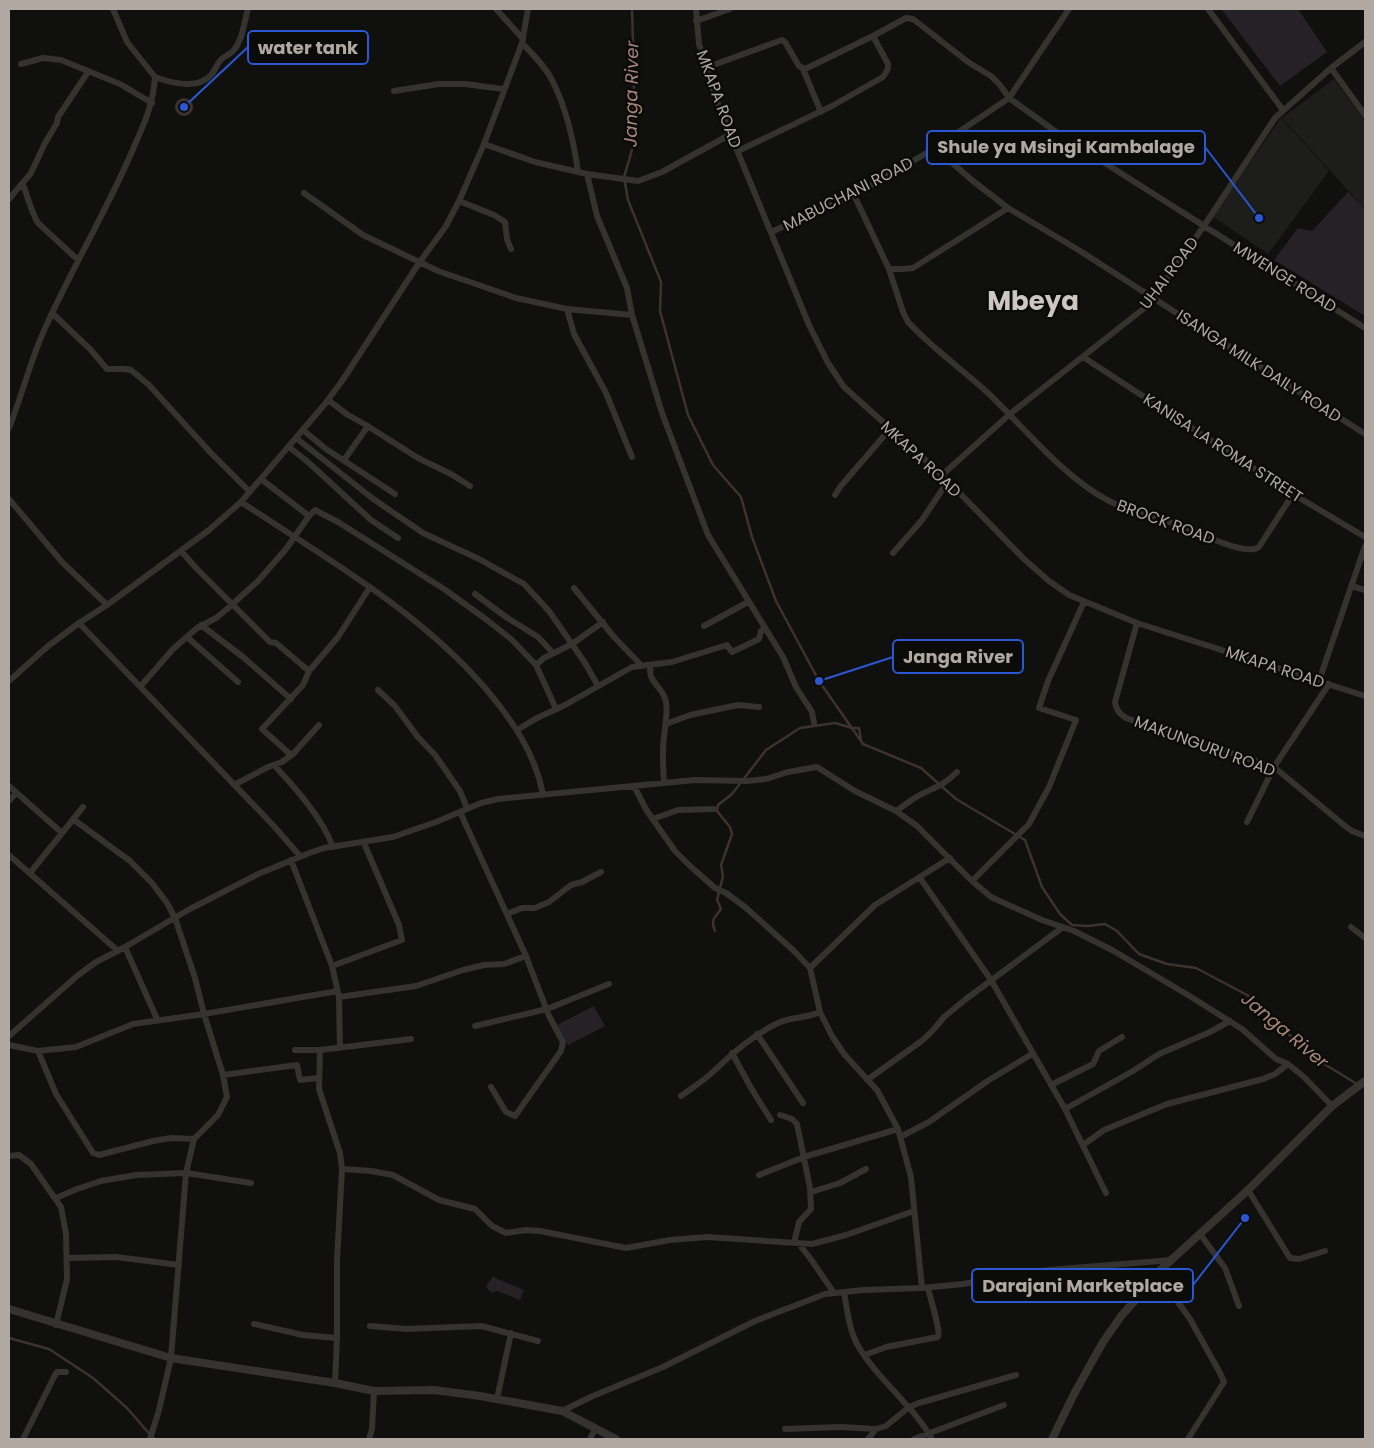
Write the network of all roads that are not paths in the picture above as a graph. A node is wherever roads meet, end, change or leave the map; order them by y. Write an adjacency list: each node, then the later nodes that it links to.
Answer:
1 (113, 9): 18 (street)
2 (248, 9): 18 (street)
3 (496, 9): 11 (street)
4 (528, 9): 11 (street)
5 (696, 9): 9 (street, MKAPA ROAD)
6 (730, 9): 9 (street)
7 (1069, 9): 21 (street, MABUCHANI ROAD)
8 (1208, 9): 23 (street)
9 (696, 21): 14 (street, MKAPA ROAD)
10 (873, 36): 16 (street); 21 (street, MWENGE ROAD); 24 (street)
11 (522, 41): 19 (street); 30 (street)
12 (1365, 42): 15 (street, UHAI ROAD)
13 (21, 64): 17 (street)
14 (705, 68): 16 (street); 26 (street, MKAPA ROAD)
15 (1331, 68): 23 (street, UHAI ROAD); 25 (street)
16 (803, 69): 24 (street)
17 (88, 72): 22 (street); 32 (street)
18 (155, 77): 22 (street)
19 (503, 89): 20 (street); 27 (street)
20 (394, 91)
21 (1009, 98): 28 (street, MABUCHANI ROAD); 38 (street, MWENGE ROAD)
22 (152, 103): 41 (street)
23 (1283, 110): 38 (street, UHAI ROAD)
24 (820, 112): 29 (street)
25 (1365, 115)
26 (730, 134): 29 (street, MKAPA ROAD); 31 (street)
27 (484, 144): 30 (street); 36 (street)
28 (936, 148): 34 (street, MABUCHANI ROAD); 37 (street, ISANGA MILK DAILY ROAD)
29 (738, 151): 39 (street, MKAPA ROAD)
30 (578, 172): 31 (street)
31 (587, 174): 47 (street)
32 (23, 185): 35 (street); 41 (street)
33 (304, 193): 42 (street)
34 (854, 195): 39 (street, MABUCHANI ROAD); 43 (street)
35 (9, 199)
36 (459, 202): 40 (street); 42 (street)
37 (1008, 208): 43 (street); 44 (street, ISANGA MILK DAILY ROAD)
38 (1204, 226): 44 (street, UHAI ROAD); 48 (street, MWENGE ROAD)
39 (771, 232): 54 (street, MKAPA ROAD)
40 (511, 249)
41 (78, 260): 46 (street)
42 (419, 263): 45 (street); 50 (street)
43 (889, 269): 51 (street)
44 (1154, 298): 49 (street, UHAI ROAD); 56 (street, ISANGA MILK DAILY ROAD)
45 (567, 309): 47 (street); 59 (street)
46 (52, 313): 53 (street); 65 (street)
47 (632, 315): 83 (street)
48 (1365, 328)
49 (1083, 357): 51 (street, UHAI ROAD); 67 (street, KANISA LA ROMA STREET)
50 (328, 400): 52 (street); 55 (street)
51 (1010, 414): 61 (street, UHAI ROAD); 67 (street, BROCK ROAD)
52 (368, 426): 60 (street); 64 (street)
53 (9, 428)
54 (890, 429): 61 (street, MKAPA ROAD); 68 (street)
55 (303, 430): 57 (street); 60 (street)
56 (1365, 434)
57 (296, 438): 58 (street); 94 (street)
58 (289, 447): 62 (street); 74 (street)
59 (632, 457)
60 (344, 460): 66 (street)
61 (942, 475): 63 (street, MKAPA ROAD)
62 (261, 480): 65 (street); 71 (street)
63 (948, 481): 77 (street); 84 (street, MKAPA ROAD)
64 (470, 486)
65 (250, 492): 70 (street)
66 (395, 494)
67 (1293, 494): 73 (street, KANISA LA ROMA STREET)
68 (835, 495)
69 (9, 498): 86 (street)
70 (241, 502): 72 (street); 76 (street)
71 (309, 516): 72 (street); 96 (street)
72 (294, 537): 79 (street); 85 (street)
73 (1365, 537)
74 (398, 538)
75 (1365, 546): 78 (street)
76 (181, 551): 85 (street); 86 (street)
77 (892, 553)
78 (1351, 586): 81 (street); 101 (street)
79 (370, 587): 99 (street); 114 (street)
80 (574, 588): 87 (street)
81 (1365, 590)
82 (475, 594): 95 (street)
83 (748, 602): 91 (street); 92 (street)
84 (1084, 602): 89 (street, MKAPA ROAD); 145 (street)
85 (233, 604): 90 (street); 99 (street)
86 (107, 605): 88 (street)
87 (603, 622): 94 (street); 97 (street)
88 (79, 623): 100 (street); 105 (street)
89 (1137, 623): 101 (street, MKAPA ROAD); 117 (street, MAKUNGURU ROAD)
90 (201, 625): 93 (street); 108 (street)
91 (704, 626)
92 (764, 629): 98 (street); 111 (street)
93 (187, 637): 102 (street); 105 (street)
94 (572, 644): 95 (street); 104 (street)
95 (553, 654): 96 (street)
96 (536, 665): 110 (street)
97 (641, 665): 98 (street); 104 (street)
98 (651, 666): 112 (street)
99 (309, 671): 108 (street)
100 (9, 681)
101 (1319, 681): 103 (street, MKAPA ROAD)
102 (238, 682)
103 (1329, 684): 107 (street, MKAPA ROAD); 117 (street)
104 (598, 686): 110 (street)
105 (140, 687): 120 (street)
106 (378, 690): 127 (street)
107 (1365, 696)
108 (292, 699): 115 (street)
109 (759, 707): 112 (street)
110 (556, 709): 114 (street)
111 (814, 723)
112 (666, 724): 119 (street)
113 (319, 725): 115 (street)
114 (517, 730): 124 (street)
115 (291, 756): 116 (street)
116 (274, 765): 120 (street); 137 (street)
117 (1274, 767): 133 (street); 135 (street, MAKUNGURU ROAD)
118 (956, 772): 129 (street)
119 (664, 783): 122 (street); 129 (street)
120 (234, 785): 139 (street)
121 (9, 786): 123 (street)
122 (634, 786): 124 (street); 131 (street)
123 (16, 794): 125 (street); 134 (street)
124 (543, 794): 127 (street)
125 (9, 801)
126 (83, 807): 132 (street)
127 (467, 808): 130 (street)
128 (714, 809): 131 (street)
129 (896, 811): 140 (street)
130 (460, 812): 136 (street); 146 (street)
131 (653, 819): 155 (street)
132 (73, 820): 134 (street); 147 (street)
133 (1247, 822)
134 (62, 834): 143 (street)
135 (1365, 836)
136 (364, 843): 137 (street); 154 (street)
137 (333, 847): 139 (street)
138 (9, 855): 143 (street)
139 (300, 856): 141 (street)
140 (950, 858): 144 (street); 145 (street)
141 (291, 860): 147 (street); 154 (street)
142 (601, 872): 146 (street)
143 (30, 873): 152 (street)
144 (920, 878): 155 (street); 156 (street)
145 (972, 880): 148 (street)
146 (507, 914): 153 (street)
147 (174, 918): 151 (street); 161 (street)
148 (1063, 927): 156 (street); 163 (street)
149 (1352, 927): 150 (street)
150 (1365, 938)
151 (125, 947): 152 (street); 162 (street)
152 (118, 951): 166 (street)
153 (526, 956): 158 (street); 159 (street)
154 (332, 966): 158 (street)
155 (810, 968): 160 (street)
156 (991, 980): 175 (street); 179 (street)
157 (610, 984): 159 (street)
158 (338, 994): 161 (street); 170 (street)
159 (547, 1009): 164 (street); 182 (street)
160 (820, 1012): 165 (street); 179 (street)
161 (204, 1014): 162 (street); 177 (street)
162 (157, 1019): 173 (street)
163 (1230, 1021): 176 (street); 186 (street)
164 (474, 1026)
165 (757, 1034): 174 (street); 184 (street)
166 (9, 1036)
167 (1122, 1037): 181 (street)
168 (411, 1039): 170 (street)
169 (9, 1045): 173 (street)
170 (340, 1048): 172 (street)
171 (295, 1050): 172 (street)
172 (320, 1050): 178 (street)
173 (38, 1051): 191 (street)
174 (732, 1053): 183 (street); 188 (street)
175 (1032, 1054): 181 (street); 190 (street)
176 (1288, 1064): 185 (street); 192 (street)
177 (223, 1075): 178 (street); 191 (street)
178 (318, 1078): 195 (street)
179 (867, 1080): 189 (street)
180 (1365, 1081): 185 (street)
181 (1051, 1085): 186 (street)
182 (491, 1087)
183 (682, 1096)
184 (803, 1103)
185 (1332, 1106): 200 (street)
186 (1065, 1109): 192 (street)
187 (780, 1115): 194 (street)
188 (771, 1120)
189 (898, 1129): 190 (street); 194 (street)
190 (900, 1137): 204 (street)
191 (194, 1139): 197 (street)
192 (1083, 1145): 202 (street)
193 (9, 1156): 203 (street)
194 (804, 1157): 198 (street); 201 (street)
195 (342, 1168): 206 (street); 221 (street)
196 (866, 1169): 201 (street)
197 (186, 1173): 199 (street); 203 (street); 210 (street)
198 (758, 1175)
199 (252, 1183)
200 (1248, 1190): 205 (street); 207 (street)
201 (811, 1192): 206 (street)
202 (1106, 1193)
203 (56, 1198): 208 (street)
204 (914, 1211): 206 (street); 212 (street)
205 (1200, 1234): 209 (street); 215 (street)
206 (796, 1243): 214 (street)
207 (1325, 1251)
208 (67, 1258): 210 (street); 218 (street)
209 (1172, 1260): 211 (street); 212 (street)
210 (178, 1265): 224 (street)
211 (1157, 1273): 244 (street); 245 (street)
212 (925, 1288): 213 (street); 223 (street)
213 (844, 1292): 214 (street); 223 (street)
214 (834, 1293): 232 (street)
215 (1239, 1306)
216 (9, 1309): 218 (street)
217 (254, 1324): 221 (street)
218 (56, 1325): 224 (street)
219 (370, 1326): 220 (street)
220 (511, 1333): 222 (street); 229 (street)
221 (338, 1338): 227 (street)
222 (538, 1341)
223 (865, 1356): 231 (street)
224 (171, 1358): 227 (street); 238 (street)
225 (66, 1372): 237 (street)
226 (1016, 1375): 231 (street)
227 (335, 1383): 228 (street)
228 (374, 1391): 229 (street); 239 (street)
229 (497, 1399): 232 (street)
230 (1004, 1405): 236 (street)
231 (909, 1407): 235 (street); 236 (street)
232 (562, 1411): 233 (street)
233 (595, 1429): 240 (street); 241 (street)
234 (785, 1429): 235 (street)
235 (876, 1429): 242 (street)
236 (930, 1436): 243 (street)
237 (24, 1439)
238 (150, 1439)
239 (369, 1439)
240 (590, 1439)
241 (616, 1439)
242 (868, 1439)
243 (914, 1439)
244 (1052, 1439)
245 (1188, 1439)

